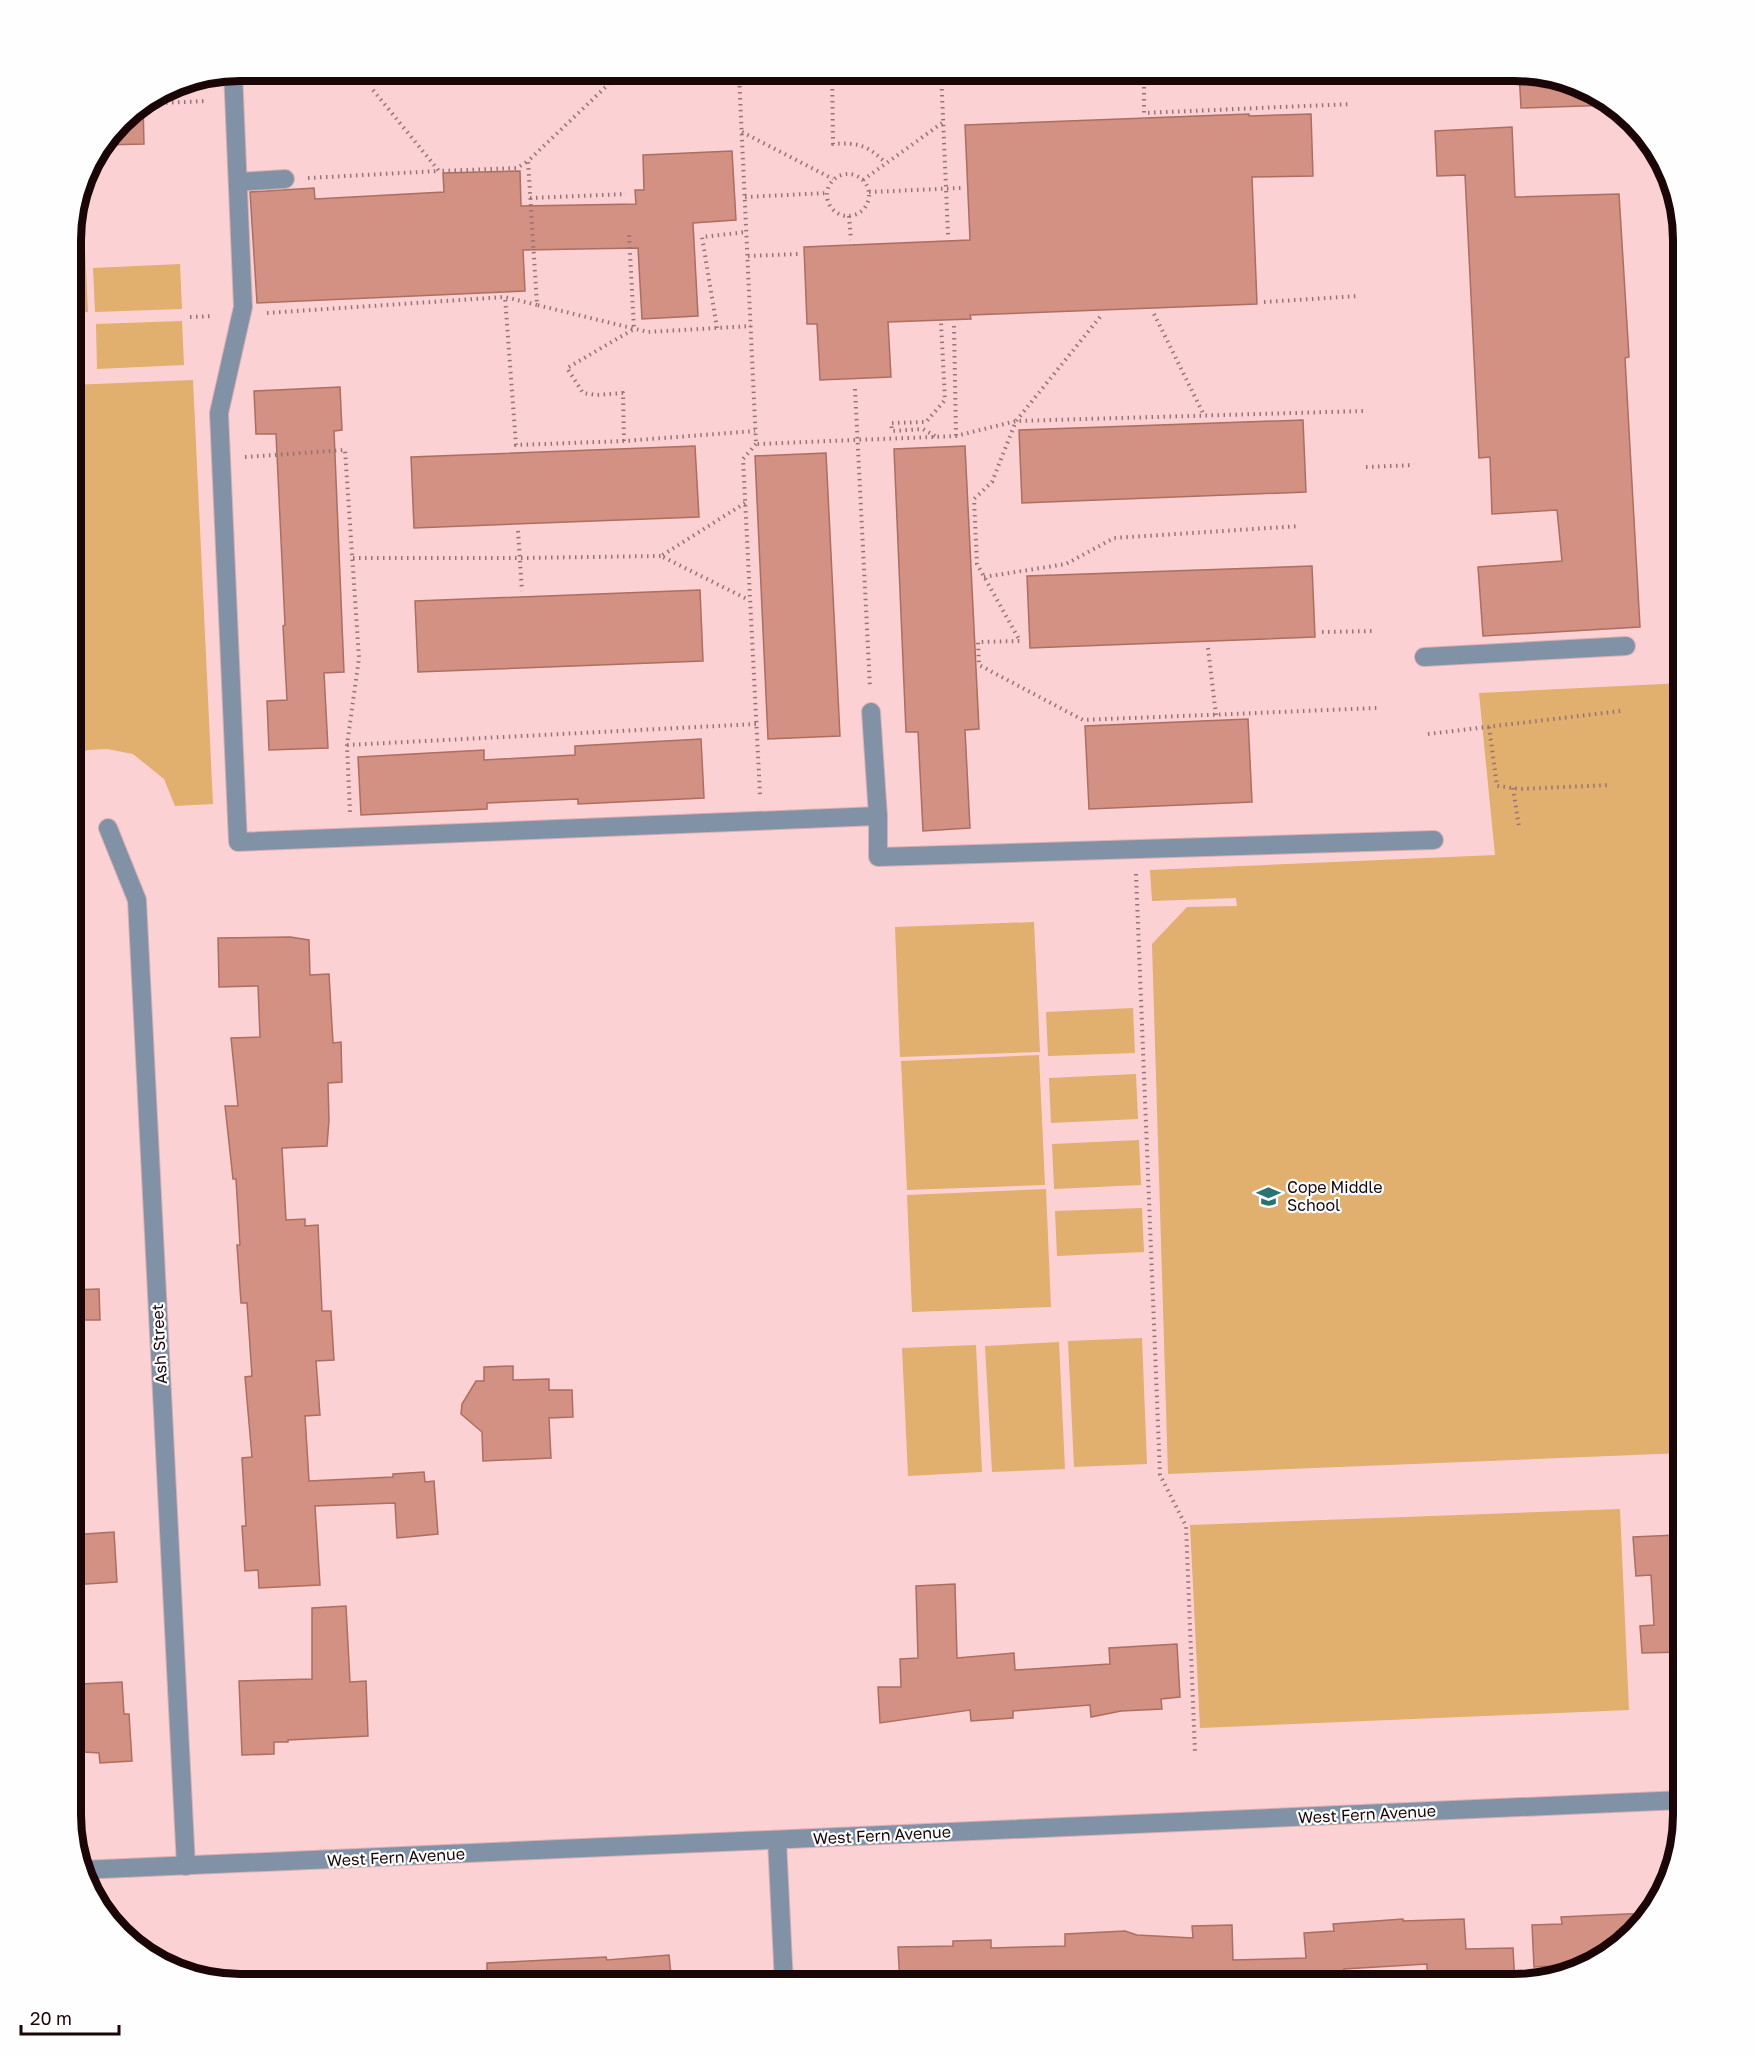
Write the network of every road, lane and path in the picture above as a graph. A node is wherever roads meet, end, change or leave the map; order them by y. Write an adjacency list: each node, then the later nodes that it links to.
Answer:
1 (233, 81): 19 (street)
2 (612, 81): 13 (path)
3 (739, 81): 12 (path)
4 (832, 81): 14 (path)
5 (941, 81): 11 (path)
6 (1144, 81): 10 (path)
7 (373, 90): 15 (path)
8 (206, 101): 9 (path)
9 (159, 103)
10 (1350, 104)
11 (943, 123): 14 (path); 21 (path)
12 (742, 132): 17 (path); 25 (path)
13 (528, 161): 15 (path); 26 (path)
14 (886, 163): 18 (path)
15 (440, 171): 16 (path)
16 (285, 179): 19 (street)
17 (833, 179): 18 (path); 23 (path)
18 (863, 180): 22 (path)
19 (238, 182): 38 (street)
20 (961, 188): 21 (path)
21 (946, 189): 22 (path); 30 (path)
22 (869, 192): 27 (path)
23 (827, 193): 25 (path); 27 (path)
24 (626, 194): 26 (path)
25 (745, 197): 28 (path)
26 (530, 198): 37 (path)
27 (849, 216): 31 (path)
28 (746, 232): 33 (path); 46 (path)
29 (629, 234): 47 (path)
30 (948, 235)
31 (851, 240)
32 (799, 254): 33 (path)
33 (747, 256): 44 (path)
34 (1359, 296): 36 (path)
35 (505, 297): 37 (path); 38 (path); 56 (path)
36 (1264, 302)
37 (537, 305): 47 (path)
38 (241, 314): 58 (street)
39 (1154, 314): 50 (path)
40 (213, 316): 41 (path)
41 (190, 317)
42 (1100, 317): 51 (path)
43 (940, 323): 54 (path)
44 (750, 326): 46 (path); 52 (path)
45 (954, 326): 53 (path)
46 (717, 328): 47 (path)
47 (634, 329): 56 (path)
48 (855, 389): 55 (path)
49 (1363, 411): 50 (path)
50 (1204, 415): 51 (path)
51 (1016, 421): 53 (path); 67 (path)
52 (755, 431): 56 (path); 57 (path)
53 (956, 436): 54 (path)
54 (935, 437): 55 (path)
55 (858, 440): 57 (path); 77 (path)
56 (624, 441)
57 (756, 444): 61 (path)
58 (222, 459): 65 (path); 89 (street)
59 (1414, 465): 60 (path)
60 (1366, 466)
61 (745, 503): 64 (path); 69 (path)
62 (1300, 526): 67 (path)
63 (518, 531): 66 (path)
64 (661, 556): 66 (path); 69 (path)
65 (352, 558): 66 (path); 82 (path)
66 (520, 558): 68 (path)
67 (984, 577): 78 (path)
68 (522, 591)
69 (750, 601): 79 (path)
70 (1374, 631): 71 (path)
71 (1322, 632)
72 (1626, 646): 74 (street)
73 (1208, 648): 78 (path)
74 (1424, 657)
75 (1377, 708): 78 (path)
76 (1622, 711): 80 (path)
77 (871, 712): 85 (street)
78 (1216, 715)
79 (756, 724): 82 (path); 86 (path)
80 (1489, 727): 81 (path); 84 (path)
81 (1428, 734)
82 (347, 745): 89 (path)
83 (1610, 785): 84 (path)
84 (1513, 788): 87 (path)
85 (878, 816): 86 (street); 91 (street)
86 (761, 820): 89 (street)
87 (1519, 827)
88 (108, 828): 95 (street, Ash Street)
89 (352, 837)
90 (1434, 840): 91 (street)
91 (1135, 850): 92 (path)
92 (1195, 1753)
93 (1673, 1800): 94 (street, West Fern Avenue)
94 (777, 1840): 95 (street, West Fern Avenue); 97 (street)
95 (186, 1866): 96 (street, West Fern Avenue)
96 (90, 1870)
97 (784, 1974)

